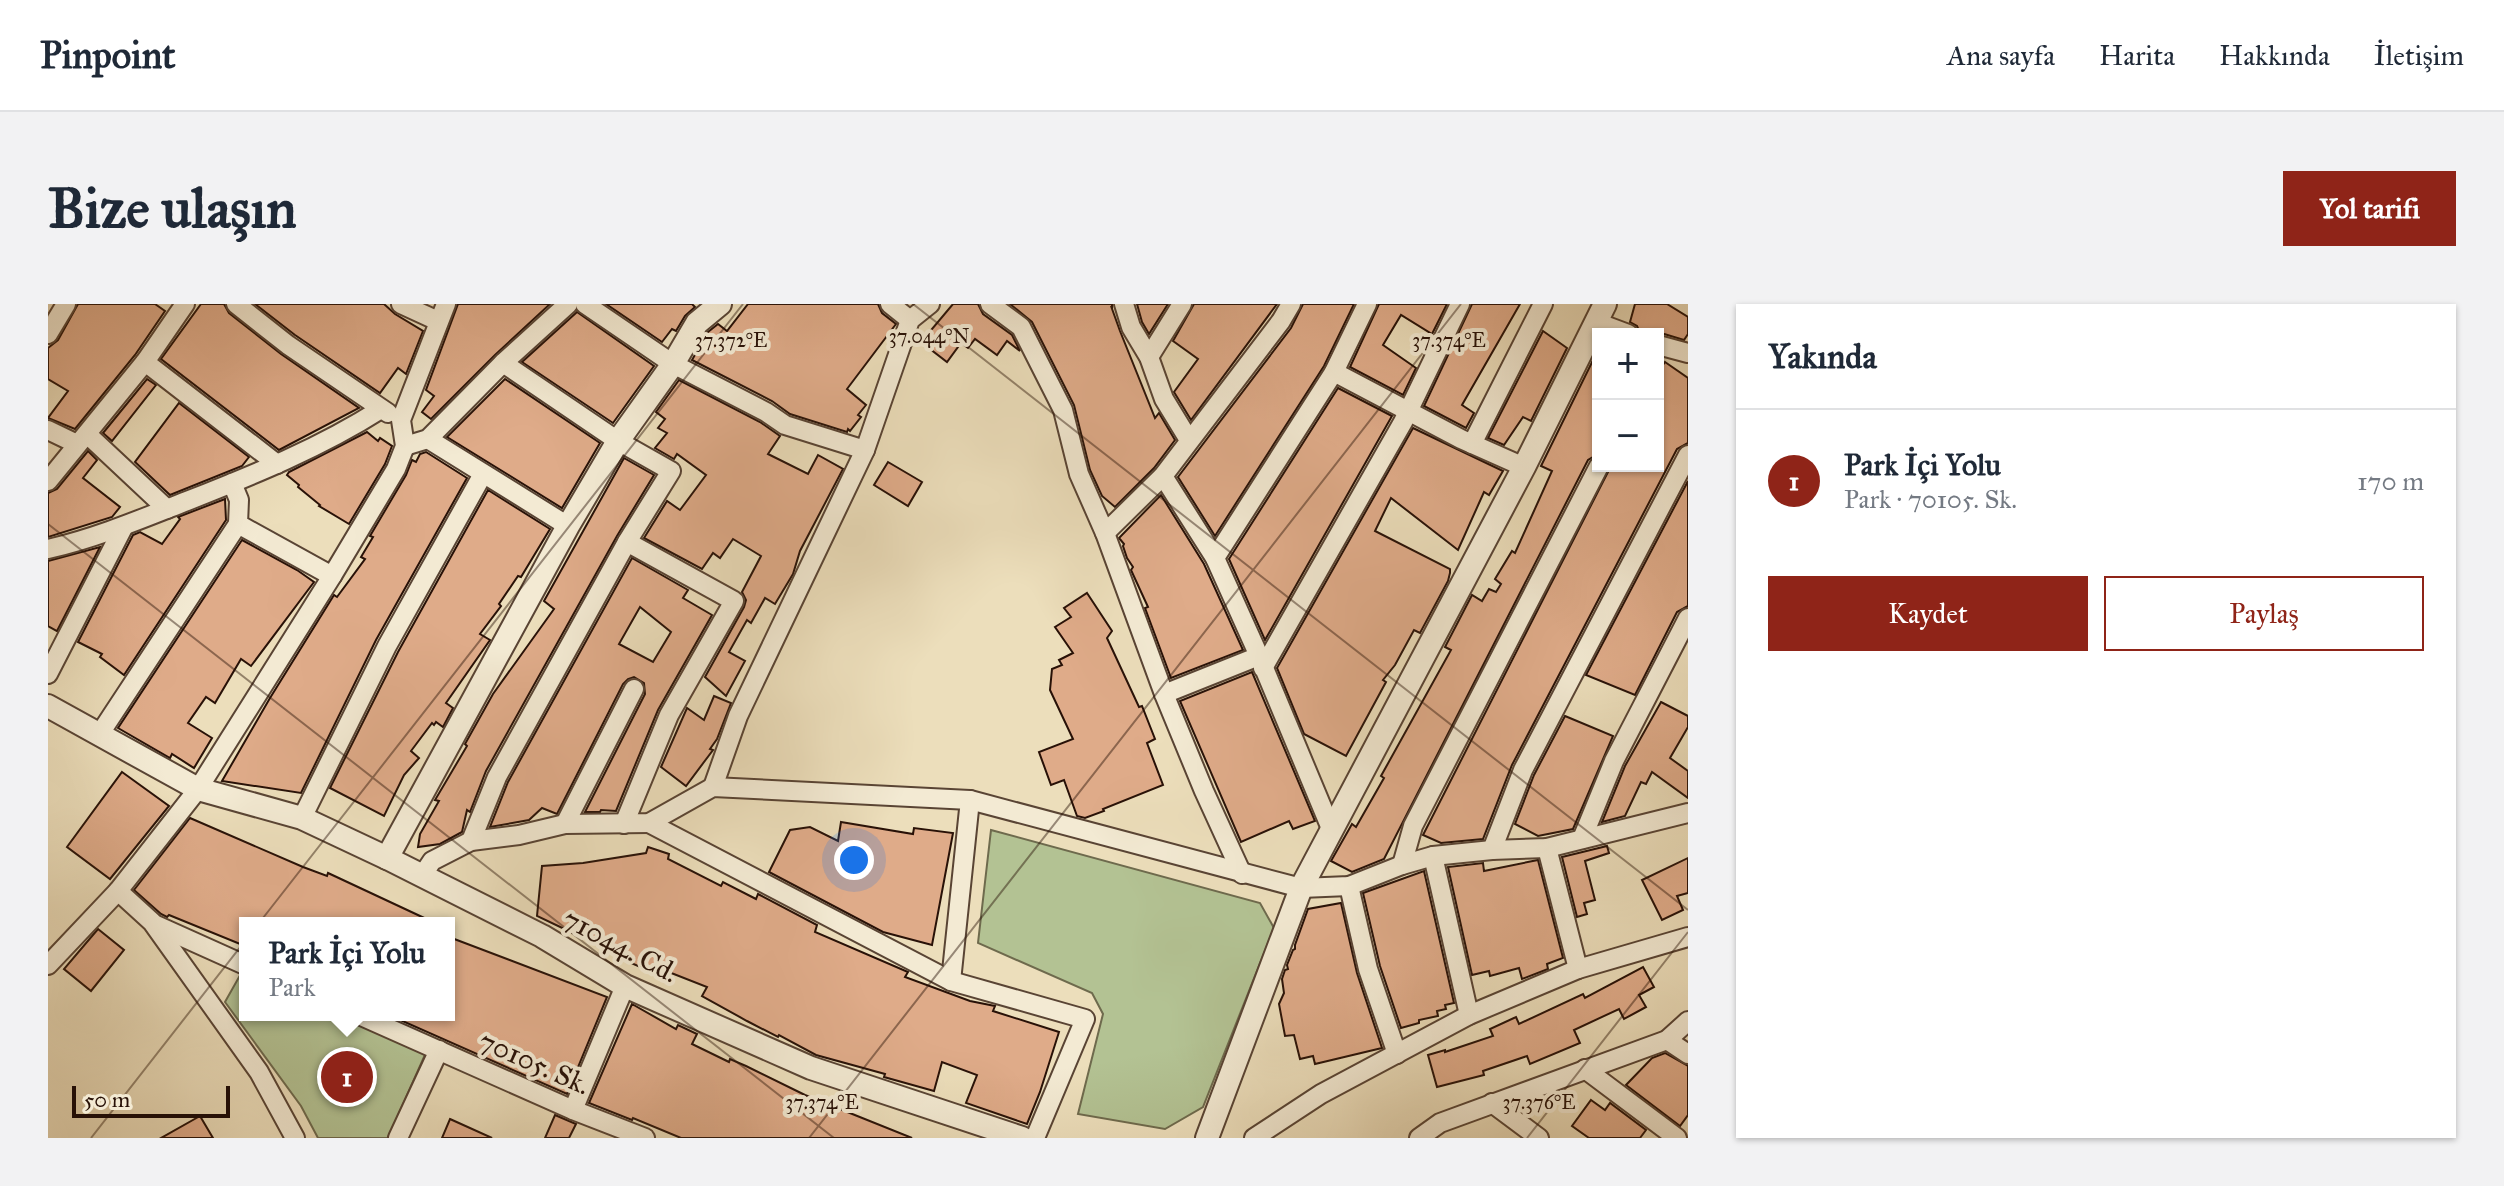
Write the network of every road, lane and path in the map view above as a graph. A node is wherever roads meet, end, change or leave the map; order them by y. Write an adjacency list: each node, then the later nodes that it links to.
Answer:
1 (66, 304): 21 (street)
2 (185, 304): 25 (street)
3 (236, 304): 29 (street)
4 (401, 304): 17 (street)
5 (568, 304): 26 (street)
6 (585, 304): 27 (street)
7 (720, 304): 27 (street)
8 (890, 304): 19 (street)
9 (930, 304): 19 (street)
10 (990, 304): 52 (street)
11 (1124, 304): 24 (street)
12 (1182, 304): 24 (street)
13 (1291, 304): 35 (street)
14 (1367, 304): 28 (street)
15 (1460, 304): 30 (street)
16 (1543, 304): 37 (street)
17 (442, 312): 31 (street)
18 (1600, 313): 20 (street); 42 (street)
19 (910, 320): 39 (street)
20 (1620, 328)
21 (48, 334)
22 (1664, 349): 23 (street)
23 (1688, 353)
24 (1149, 357): 35 (street)
25 (145, 362): 33 (street); 41 (street)
26 (503, 363): 34 (street); 36 (street)
27 (673, 364): 36 (street); 39 (street)
28 (1334, 372): 30 (street); 55 (street)
29 (381, 409): 31 (street); 41 (street)
30 (1408, 411): 37 (street); 58 (street)
31 (401, 420): 38 (street)
32 (48, 430): 33 (street)
33 (82, 439): 46 (street); 48 (street)
34 (428, 439): 38 (street); 44 (street)
35 (1189, 440): 45 (street)
36 (618, 441): 51 (street); 53 (street)
37 (1472, 444): 42 (street)
38 (405, 446): 56 (street)
39 (865, 450): 64 (street)
40 (1688, 455): 76 (street)
41 (277, 464): 47 (street)
42 (1524, 467): 72 (street)
43 (1596, 472): 79 (street)
44 (483, 474): 51 (street); 68 (street)
45 (1163, 476): 52 (street); 55 (street)
46 (48, 481)
47 (232, 483): 48 (street); 49 (street)
48 (167, 509): 50 (street)
49 (238, 524): 56 (street); 63 (street)
50 (124, 526): 54 (street); 59 (street)
51 (568, 526): 78 (street)
52 (1105, 533): 61 (street)
53 (627, 542): 71 (street); 74 (street)
54 (48, 549)
55 (1215, 558): 58 (street)
56 (332, 576): 65 (street)
57 (1688, 618): 73 (street)
58 (1261, 662): 61 (street); 72 (street)
59 (48, 674)
60 (634, 689): 70 (street)
61 (1164, 694): 80 (street)
62 (48, 706): 63 (street, 71044. Cd.)
63 (99, 735): 65 (street, 71044. Cd.)
64 (713, 787): 66 (street); 69 (street)
65 (198, 789): 68 (street, 71044. Cd.); 84 (street)
66 (970, 800): 80 (street); 90 (street)
67 (1688, 813): 73 (street)
68 (302, 818): 78 (street, 71044. Cd.)
69 (649, 823): 71 (street); 90 (street)
70 (565, 824): 71 (street); 74 (street)
71 (624, 824)
72 (1332, 831): 83 (street)
73 (1582, 839): 75 (street)
74 (471, 841): 81 (street)
75 (1547, 848): 76 (street); 89 (street)
76 (1492, 850): 77 (street)
77 (1433, 856): 79 (street); 92 (street)
78 (387, 858): 81 (street, 71044. Cd.)
79 (1402, 865): 82 (street)
80 (1242, 874): 83 (street)
81 (422, 876): 91 (street, 71044. Cd.)
82 (1349, 886): 83 (street); 97 (street)
83 (1301, 888): 108 (street)
84 (118, 891): 85 (street); 88 (street)
85 (152, 922): 87 (street); 103 (street)
86 (1688, 937): 89 (street)
87 (239, 962)
88 (48, 965)
89 (1578, 969): 92 (street)
90 (951, 981): 107 (street)
91 (625, 986): 101 (street); 106 (street, 71044. Cd.)
92 (1469, 1015): 97 (street)
93 (373, 1021): 96 (street, 70105. Sk.)
94 (1688, 1021): 95 (street)
95 (1667, 1040): 98 (street); 99 (street)
96 (439, 1050): 101 (street, 70105. Sk.); 104 (street)
97 (1397, 1054): 109 (street)
98 (1688, 1054)
99 (1585, 1069): 100 (street); 111 (street)
100 (1492, 1103): 102 (street); 110 (street)
101 (573, 1110): 105 (street, 70105. Sk.)
102 (1429, 1135)
103 (295, 1138)
104 (398, 1138)
105 (645, 1138)
106 (1022, 1138)
107 (1035, 1138)
108 (1207, 1138)
109 (1254, 1138)
110 (1539, 1138)
111 (1677, 1138)

